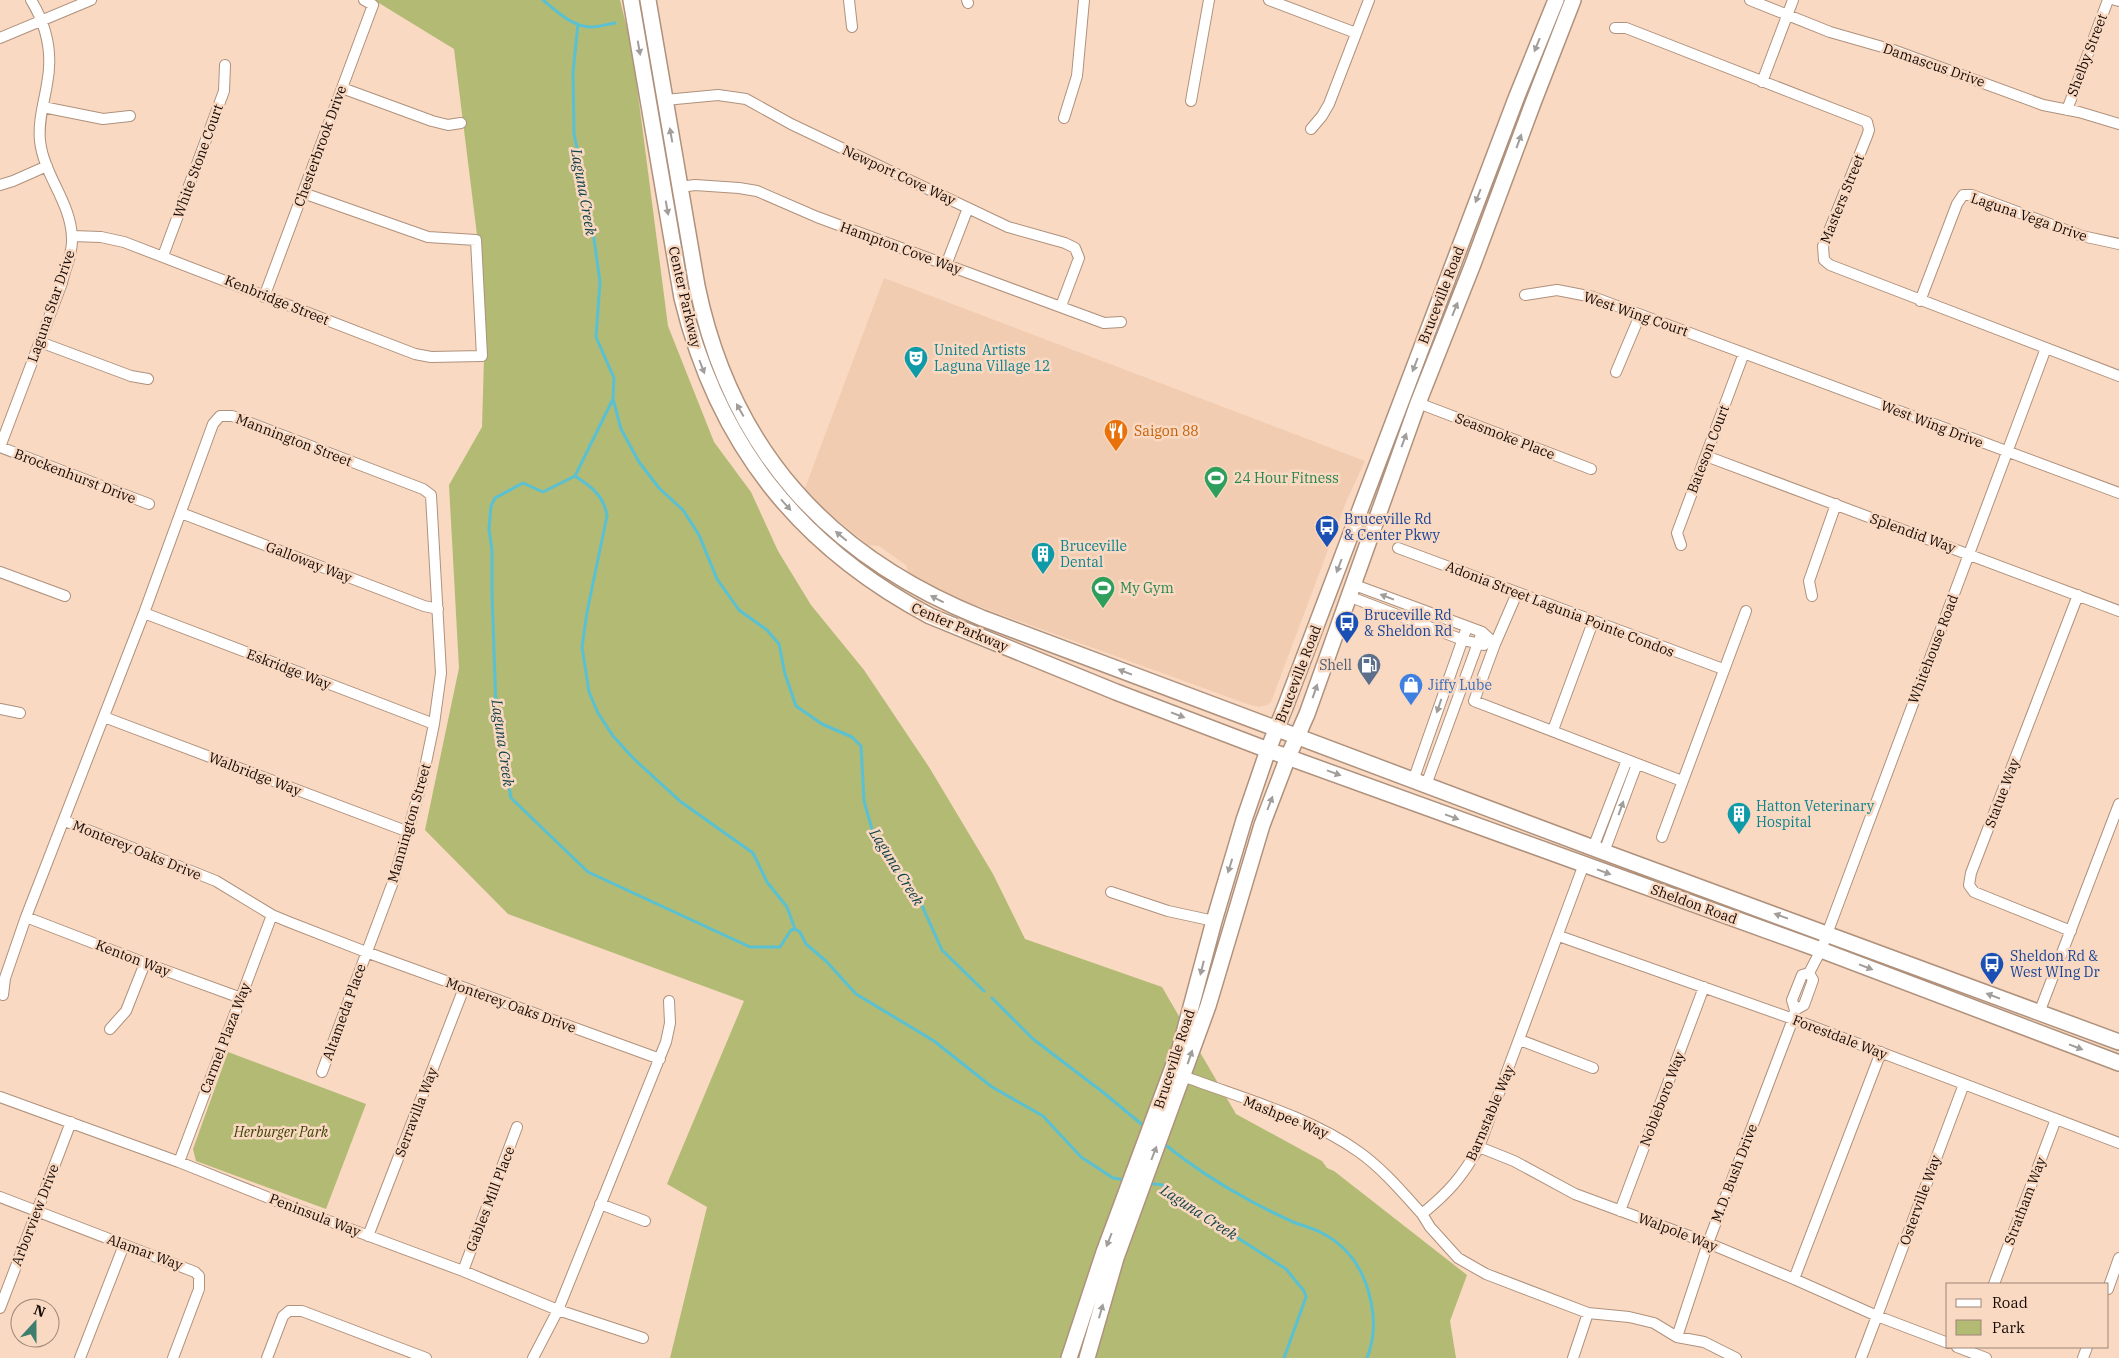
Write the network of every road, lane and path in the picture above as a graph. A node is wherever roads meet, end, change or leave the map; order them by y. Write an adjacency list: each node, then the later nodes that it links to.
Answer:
1 (31, 0): 19 (street, Laguna Star Drive)
2 (91, 0): 19 (street)
3 (364, 0): 26 (street, Chesterbrook Drive)
4 (631, 0): 74 (main road, Center Parkway, one-way to 74)
5 (648, 0): 27 (main road, Center Parkway)
6 (849, 0): 20 (street)
7 (1084, 0): 32 (street)
8 (1209, 0): 28 (street)
9 (1269, 0): 22 (street)
10 (1369, 0): 22 (street)
11 (1556, 0): 62 (main road, Bruceville Road, one-way to 62)
12 (1573, 0): 57 (main road, Bruceville Road, one-way to 12)
13 (1750, 0): 18 (street, Damascus Drive)
14 (1793, 0): 18 (street)
15 (2108, 0): 30 (street, Shelby Street)
16 (2115, 0): 17 (street)
17 (2119, 1)
18 (1788, 15): 25 (street); 30 (street, Damascus Drive)
19 (42, 21): 23 (street); 29 (street, Laguna Star Drive)
20 (852, 28)
21 (1615, 28): 25 (street, Masters Street)
22 (1356, 33): 35 (street)
23 (0, 38)
24 (225, 65): 43 (street, White Stone Court)
25 (1762, 82): 47 (street, Masters Street)
26 (342, 88): 33 (street); 39 (street, Chesterbrook Drive)
27 (665, 100): 38 (main road, Center Parkway, one-way to 27); 40 (street, Newport Cove Way)
28 (1191, 100)
29 (43, 107): 31 (street); 36 (street, Laguna Star Drive)
30 (2067, 110): 34 (street, Damascus Drive)
31 (130, 116)
32 (1064, 118)
33 (461, 122)
34 (2119, 124)
35 (1311, 129)
36 (47, 166): 37 (street); 41 (street, Laguna Star Drive)
37 (0, 185)
38 (680, 187): 44 (street, Hampton Cove Way); 70 (main road, Center Parkway, one-way to 38)
39 (303, 193): 46 (street, Chesterbrook Drive); 46 (street, Kenbridge Street)
40 (968, 208): 44 (street); 48 (street, Newport Cove Way)
41 (72, 236): 43 (street, Kenbridge Street); 51 (street, Laguna Star Drive)
42 (2119, 244): 47 (street, Laguna Vega Drive)
43 (163, 256): 46 (street, Kenbridge Street)
44 (946, 264): 48 (street, Hampton Cove Way)
45 (1525, 295): 49 (street, West Wing Court)
46 (264, 297)
47 (1920, 301): 52 (street, Masters Street)
48 (1061, 306): 50 (street, Hampton Cove Way)
49 (1640, 315): 53 (street, West Wing Court); 54 (street)
50 (1121, 322)
51 (40, 342): 56 (street); 58 (street, Laguna Star Drive)
52 (2046, 348): 55 (street, Masters Street); 59 (street, Whitehouse Road)
53 (1744, 353): 59 (street, West Wing Drive); 60 (street, Bateson Court)
54 (1616, 372)
55 (2119, 376)
56 (148, 379)
57 (1418, 403): 61 (street, Seasmoke Place); 71 (main road, Bruceville Road, one-way to 57)
58 (0, 447): 64 (street, Brockenhurst Drive)
59 (2007, 452): 63 (street, West Wing Drive); 69 (street, Whitehouse Road)
60 (1706, 456): 65 (street, Splendid Way); 67 (street, Bateson Court)
61 (1591, 469)
62 (1373, 476): 71 (main road); 98 (main road, Bruceville Road, one-way to 98)
63 (2119, 493)
64 (149, 504)
65 (1836, 504): 69 (street, Splendid Way); 80 (street)
66 (181, 514): 81 (street, Galloway Way); 81 (street, Mannington Street); 84 (street, Mannington Street)
67 (1681, 544)
68 (1398, 548): 77 (street, Adonia Street Lagunia Pointe Condos)
69 (1969, 554): 78 (street, Splendid Way); 118 (street, Whitehouse Road)
70 (880, 565): 73 (main road, Center Parkway); 74 (street)
71 (1358, 566): 76 (main road, Bruceville Road)
72 (0, 572): 79 (street)
73 (894, 575): 75 (street); 92 (main road, Center Parkway, one-way to 73)
74 (872, 581): 75 (main road, Center Parkway)
75 (885, 590): 89 (main road, Center Parkway)
76 (1350, 590): 86 (street, one-way to 76); 88 (street); 100 (main road, Bruceville Road, one-way to 76)
77 (1517, 593): 85 (street, Adonia Street Lagunia Pointe Condos); 91 (street)
78 (2078, 595): 83 (street, Splendid Way); 117 (street, Statue Way)
79 (65, 596)
80 (1812, 596)
81 (438, 609): 97 (street, Mannington Street)
82 (1746, 611): 93 (street)
83 (2119, 611)
84 (144, 613): 96 (street, Mannington Street); 97 (street, Eskridge Way)
85 (1593, 622): 93 (street, Adonia Street Lagunia Pointe Condos); 99 (street)
86 (1467, 627): 87 (street); 88 (street)
87 (1482, 632): 90 (street); 91 (street)
88 (1462, 640): 90 (street); 106 (street, one-way to 106)
89 (997, 643): 92 (main road); 101 (main road, Center Parkway, one-way to 101)
90 (1477, 644): 91 (street); 106 (street)
91 (1495, 644): 99 (street)
92 (1063, 648): 98 (main road, Center Parkway, one-way to 92)
93 (1723, 669): 105 (street)
94 (0, 709): 95 (street)
95 (20, 713)
96 (104, 717): 108 (street, Mannington Street); 109 (street, Walbridge Way)
97 (434, 724): 109 (street, Mannington Street)
98 (1276, 730): 100 (main road, Sheldon Road); 101 (main road, Bruceville Road)
99 (1553, 730): 103 (street)
100 (1298, 737): 102 (main road, Bruceville Road); 106 (main road, Sheldon Road)
101 (1268, 750): 102 (main road, Sheldon Road); 116 (main road, Bruceville Road, one-way to 116)
102 (1288, 757): 112 (main road, Sheldon Road, one-way to 112); 138 (main road, Bruceville Road, one-way to 102)
103 (1627, 760): 104 (street); 111 (street)
104 (1637, 764): 105 (street); 111 (street, one-way to 104)
105 (1682, 781): 110 (street)
106 (1420, 783): 111 (main road, Sheldon Road)
107 (2119, 804): 117 (street)
108 (65, 821): 114 (street, Monterey Oaks Drive); 115 (street, Mannington Street)
109 (406, 831): 121 (street, Mannington Street)
110 (1662, 837)
111 (1598, 850): 118 (main road, Sheldon Road, one-way to 111)
112 (1584, 864): 119 (street, Barnstable Way); 120 (main road, Sheldon Road, one-way to 120)
113 (1111, 892): 116 (street)
114 (272, 915): 121 (street, Monterey Oaks Drive); 126 (street, Carmel Plaza Way)
115 (26, 917): 122 (street, Kenton Way); 125 (street, Mannington Street)
116 (1214, 921): 141 (main road, Bruceville Road, one-way to 141)
117 (2071, 931): 128 (street)
118 (1826, 933): 120 (street, Whitehouse Road); 128 (main road, Sheldon Road, one-way to 118)
119 (1559, 936): 123 (street, Forestdale Way); 131 (street, Barnstable Way)
120 (1821, 950): 129 (street, M.D. Bush Drive); 135 (main road, Sheldon Road, one-way to 135)
121 (366, 952): 124 (street, Monterey Oaks Drive); 137 (street, Altameda Place)
122 (145, 963): 126 (street, Kenton Way); 130 (street)
123 (1704, 987): 129 (street, Forestdale Way); 152 (street, Nobleboro Way)
124 (464, 988): 134 (street, Monterey Oaks Drive); 155 (street, Serravilla Way)
125 (3, 995)
126 (241, 998): 147 (street, Carmel Plaza Way)
127 (669, 1001): 134 (street)
128 (2039, 1013): 132 (main road, Sheldon Road)
129 (1794, 1014): 133 (street, Forestdale Way); 156 (street, M.D. Bush Drive)
130 (110, 1029)
131 (1520, 1040): 136 (street); 146 (street, Barnstable Way)
132 (2119, 1042)
133 (1881, 1052): 139 (street, Forestdale Way); 160 (street)
134 (660, 1059): 150 (street)
135 (2119, 1063)
136 (1593, 1068)
137 (322, 1072)
138 (1183, 1076): 141 (main road, Bruceville Road); 153 (street, Mashpee Way)
139 (1964, 1084): 142 (street, Forestdale Way); 166 (street, Osterville Way)
140 (0, 1096): 143 (street, Peninsula Way)
141 (1168, 1101): 149 (main road, Bruceville Road)
142 (2056, 1119): 145 (street, Forestdale Way); 161 (street, Stratham Way)
143 (71, 1122): 147 (street, Peninsula Way); 151 (street, Arborview Drive)
144 (517, 1127): 159 (street, Gables Mill Place)
145 (2119, 1142)
146 (1479, 1147): 152 (street, Walpole Way); 153 (street, Barnstable Way)
147 (179, 1162): 155 (street, Peninsula Way)
148 (0, 1197): 151 (street, Alamar Way)
149 (1132, 1197): 176 (main road, Bruceville Road, one-way to 176); 177 (main road, Bruceville Road, one-way to 149)
150 (600, 1204): 154 (street); 164 (street)
151 (36, 1211): 157 (street, Alamar Way); 163 (street, Arborview Drive)
152 (1620, 1211): 156 (street, Walpole Way)
153 (1422, 1214): 165 (street)
154 (645, 1221)
155 (368, 1236): 159 (street, Peninsula Way)
156 (1708, 1243): 160 (street, Walpole Way); 167 (street, M.D. Bush Drive)
157 (124, 1245): 171 (street); 172 (street, Alamar Way)
158 (2119, 1258): 162 (street)
159 (462, 1271): 164 (street, Peninsula Way)
160 (1794, 1278): 166 (street, Walpole Way)
161 (1994, 1283)
162 (2109, 1287)
163 (0, 1305)
164 (558, 1310): 168 (street, Peninsula Way); 175 (street)
165 (1588, 1313): 167 (street); 178 (street)
166 (1877, 1316): 169 (street, Walpole Way); 180 (street)
167 (1677, 1337): 179 (street)
168 (643, 1338)
169 (1946, 1342)
170 (1968, 1352): 181 (street)
171 (80, 1358)
172 (173, 1358)
173 (267, 1358): 174 (street)
174 (426, 1358)
175 (533, 1358)
176 (1068, 1358)
177 (1087, 1358)
178 (1572, 1358)
179 (1736, 1358)
180 (1861, 1358)
181 (1986, 1358)

